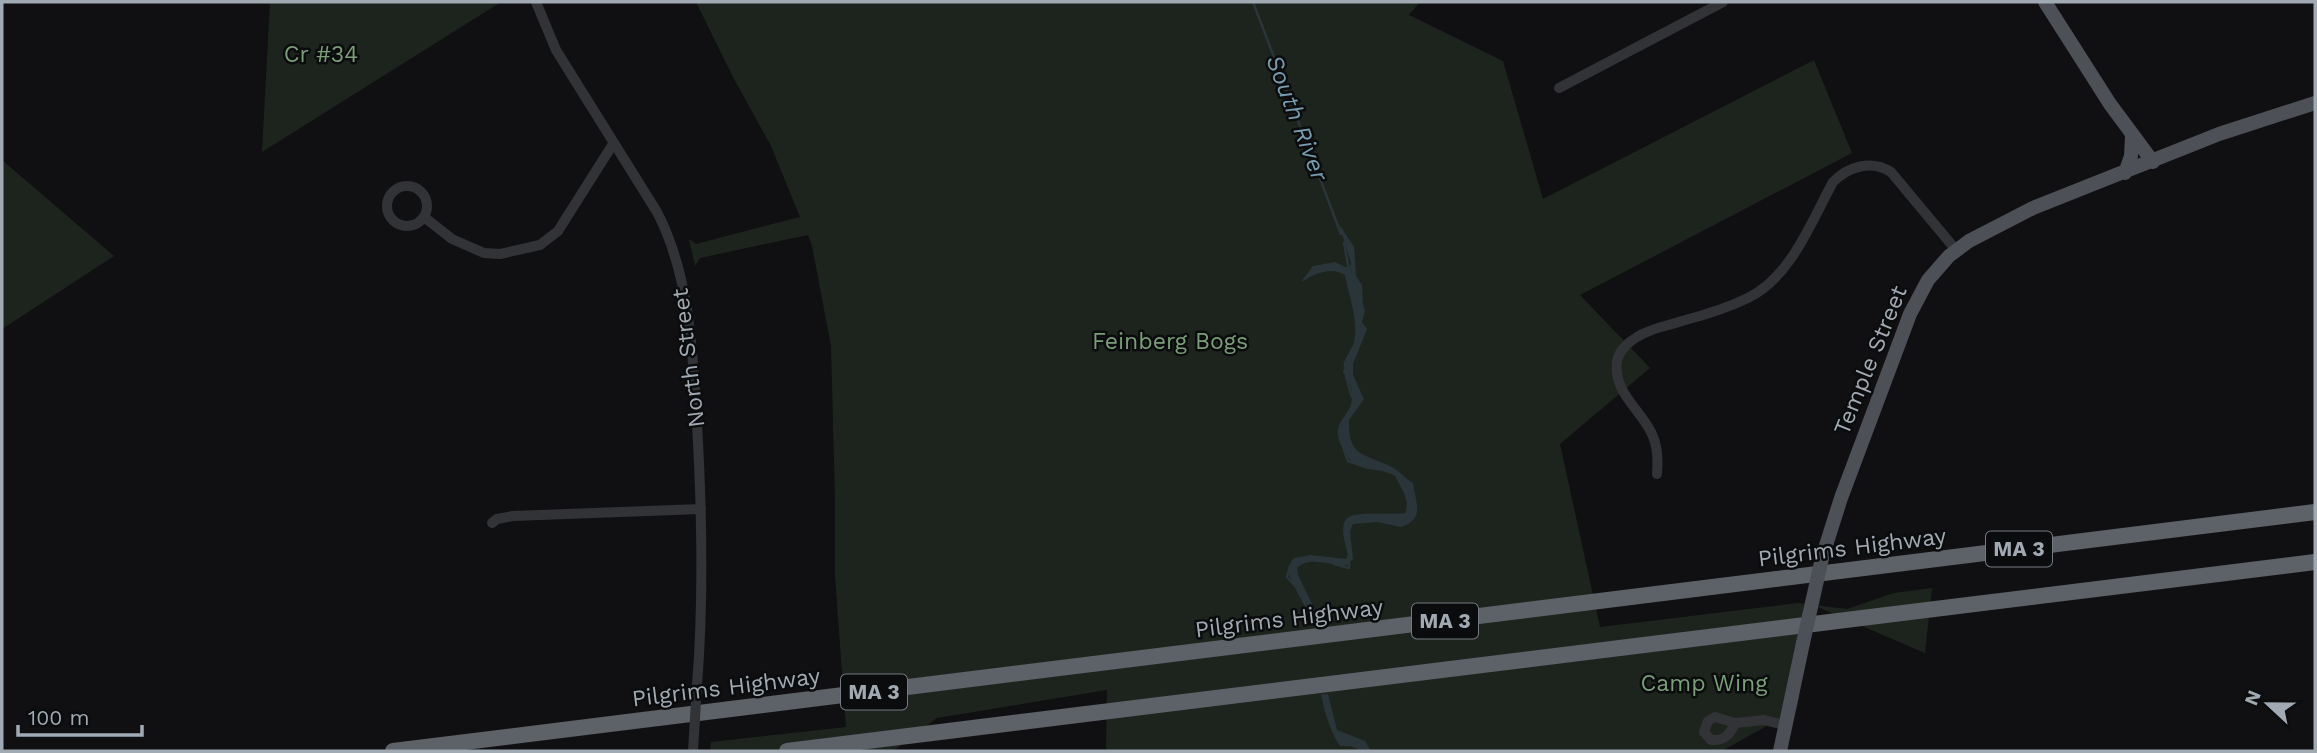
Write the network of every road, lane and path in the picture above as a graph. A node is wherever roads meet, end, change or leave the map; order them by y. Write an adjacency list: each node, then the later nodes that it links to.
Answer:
1 (536, 2): 8 (street, North Street)
2 (1723, 2): 4 (street)
3 (2045, 2): 7 (main road)
4 (1706, 6): 5 (street)
5 (1559, 88)
6 (2315, 103): 9 (main road, Temple Street)
7 (2132, 136): 9 (main road); 10 (main road)
8 (613, 144): 11 (street); 14 (street, North Street)
9 (2153, 162): 10 (main road, Temple Street)
10 (2125, 173): 12 (main road, Temple Street)
11 (424, 217)
12 (1956, 250): 13 (street); 19 (main road, Temple Street, bridge)
13 (1657, 474)
14 (701, 509): 16 (street); 21 (street, North Street, bridge)
15 (2315, 513): 20 (highway, Pilgrims Highway / MA 3)
16 (492, 523)
17 (2315, 562): 22 (highway, MA 3)
18 (1734, 723): 19 (street)
19 (1785, 725): 23 (main road, Temple Street)
20 (393, 751)
21 (692, 751)
22 (787, 751)
23 (1780, 751)

